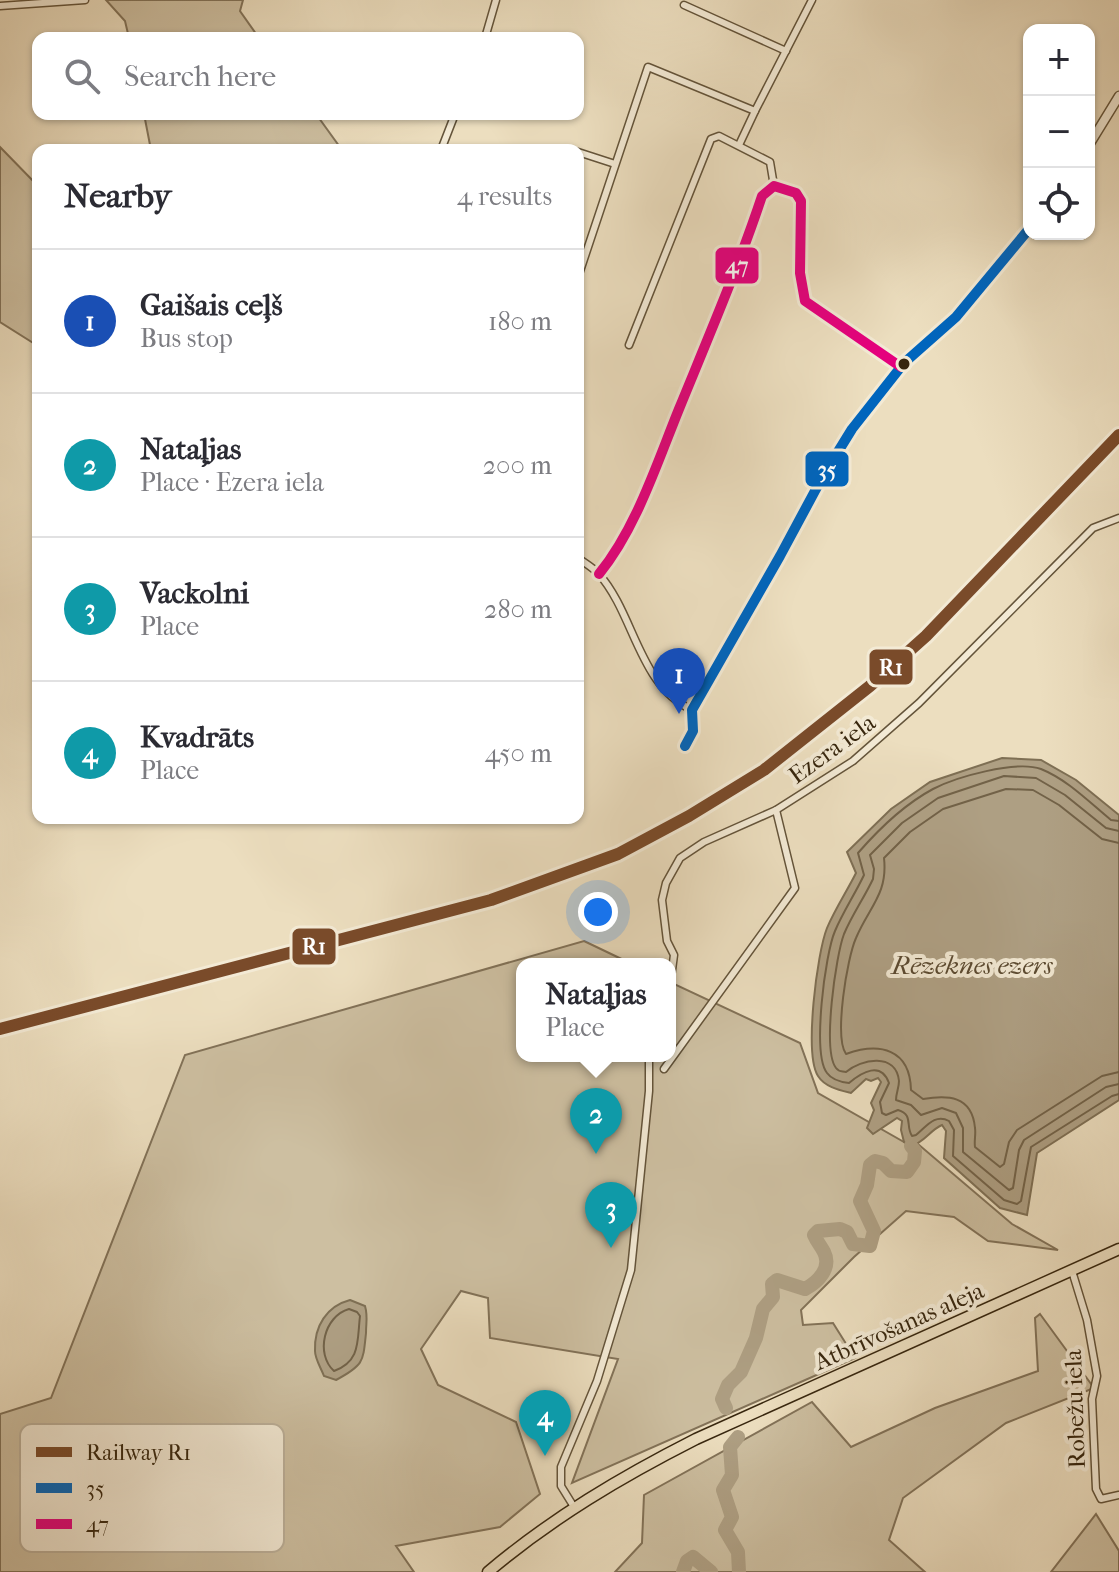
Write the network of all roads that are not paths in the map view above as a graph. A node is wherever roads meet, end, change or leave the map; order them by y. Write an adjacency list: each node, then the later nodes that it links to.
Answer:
1 (85, 0): 5 (street)
2 (496, 0): 6 (street)
3 (812, 0): 7 (street)
4 (684, 5): 7 (street)
5 (0, 6)
6 (487, 32)
7 (786, 51): 9 (street)
8 (1119, 96): 11 (street)
9 (755, 111): 13 (street); 15 (street)
10 (453, 120): 12 (street)
11 (1095, 135)
12 (443, 144)
13 (739, 145): 16 (street); 19 (street)
14 (584, 154): 15 (street)
15 (615, 164): 18 (street)
16 (774, 186): 20 (street); 23 (street)
17 (1023, 236): 20 (street)
18 (584, 259)
19 (629, 345)
20 (901, 367): 24 (street)
21 (1119, 518): 26 (street, Ezera iela)
22 (584, 563): 23 (street)
23 (599, 574): 24 (street)
24 (692, 710): 25 (street)
25 (685, 746)
26 (776, 810): 27 (street, Ezera iela); 28 (street)
27 (674, 958)
28 (676, 1052)
29 (649, 1062): 35 (street)
30 (669, 1062): 31 (street)
31 (664, 1069)
32 (1119, 1249): 33 (main road, Atbrīvošanas aleja)
33 (1072, 1271): 34 (street, Robežu iela); 35 (main road, Atbrīvošanas aleja)
34 (1119, 1495)
35 (574, 1507): 36 (main road, Atbrīvošanas aleja)
36 (488, 1572)

